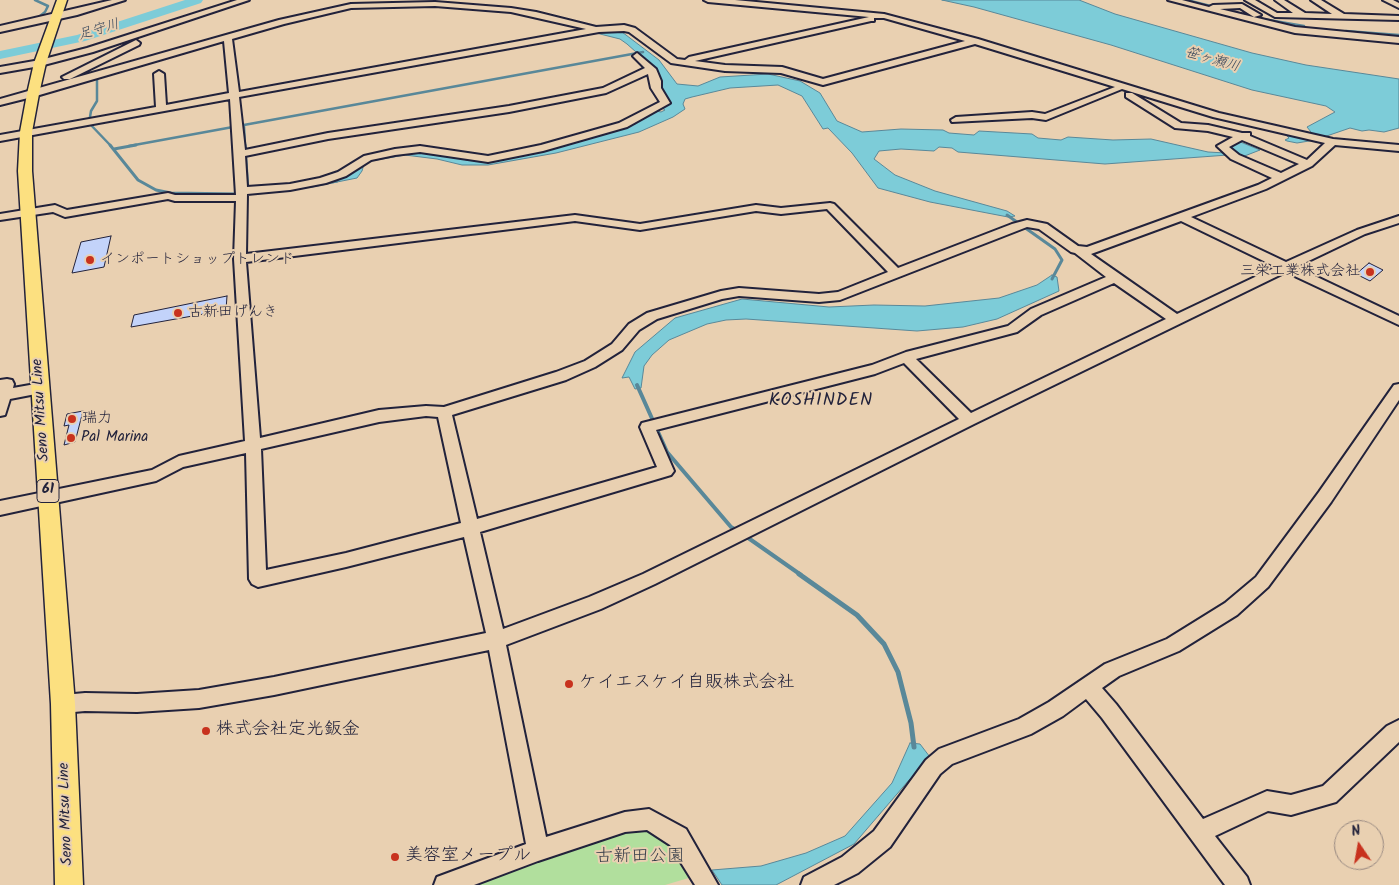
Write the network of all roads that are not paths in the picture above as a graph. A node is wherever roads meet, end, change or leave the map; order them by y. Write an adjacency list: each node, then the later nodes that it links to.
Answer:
1 (62, 0): 14 (main road, Seno Mitsu Line / 61)
2 (121, 0): 14 (street)
3 (245, 0): 26 (street)
4 (708, 0): 15 (street)
5 (1172, 0): 19 (street)
6 (1250, 0): 11 (street)
7 (1278, 0): 11 (street)
8 (1315, 0): 12 (street)
9 (1387, 0): 10 (street)
10 (1399, 6)
11 (1305, 16): 12 (street); 17 (street)
12 (1342, 17): 13 (street)
13 (1399, 18)
14 (54, 19): 16 (street); 26 (main road, Seno Mitsu Line / 61)
15 (899, 19): 24 (street); 27 (street)
16 (0, 28)
17 (1326, 28): 19 (street); 21 (street)
18 (599, 29): 20 (street); 27 (street); 34 (street)
19 (1295, 30): 21 (street)
20 (228, 38): 33 (street); 34 (street)
21 (1367, 38): 22 (street)
22 (1399, 40)
23 (141, 41): 33 (street)
24 (975, 41): 27 (street); 31 (street)
25 (637, 56): 28 (street)
26 (41, 61): 29 (street); 33 (main road, Seno Mitsu Line / 61)
27 (680, 62)
28 (651, 69): 44 (street); 47 (street)
29 (0, 70)
30 (160, 74): 36 (street)
31 (1102, 80): 32 (street); 38 (street)
32 (1118, 90): 37 (street); 40 (street)
33 (35, 95): 35 (street); 39 (main road, Seno Mitsu Line / 61)
34 (234, 95): 36 (street); 44 (street)
35 (0, 102)
36 (161, 108): 39 (street)
37 (956, 120)
38 (1277, 129): 40 (street); 42 (street)
39 (26, 132): 41 (street); 48 (main road, Seno Mitsu Line / 61)
40 (1242, 136): 45 (street); 46 (street)
41 (0, 138)
42 (1334, 142): 43 (street); 45 (street)
43 (1399, 148)
44 (243, 153): 47 (street)
45 (1308, 164): 46 (street)
46 (1280, 177): 49 (street)
47 (244, 193): 48 (street); 53 (street)
48 (28, 212): 50 (street); 60 (main road, Seno Mitsu Line / 61)
49 (1180, 216): 52 (street); 54 (street)
50 (0, 217)
51 (1399, 219): 54 (street)
52 (1080, 251): 55 (street); 56 (street)
53 (240, 259): 55 (street); 66 (street)
54 (1285, 268): 57 (street); 58 (street)
55 (897, 274): 64 (street)
56 (1115, 278): 57 (street); 59 (street)
57 (1176, 320): 65 (street)
58 (1399, 321)
59 (906, 357): 65 (street); 69 (street)
60 (41, 388): 62 (street); 67 (main road, Seno Mitsu Line / 61)
61 (1399, 389): 71 (street)
62 (2, 390): 63 (street)
63 (0, 411)
64 (444, 412): 66 (street); 69 (street)
65 (969, 420): 70 (street)
66 (253, 447): 67 (street); 69 (street)
67 (48, 500): 68 (street); 72 (main road, Seno Mitsu Line / 61)
68 (0, 508)
69 (471, 528): 70 (street)
70 (496, 639): 72 (street); 75 (street)
71 (1087, 686): 74 (street); 79 (street)
72 (63, 704): 76 (main road, Seno Mitsu Line / 61)
73 (1399, 730): 74 (street)
74 (1199, 832): 80 (street)
75 (538, 850): 77 (street); 78 (street)
76 (69, 885)
77 (445, 885)
78 (707, 885)
79 (812, 885)
80 (1239, 885)

